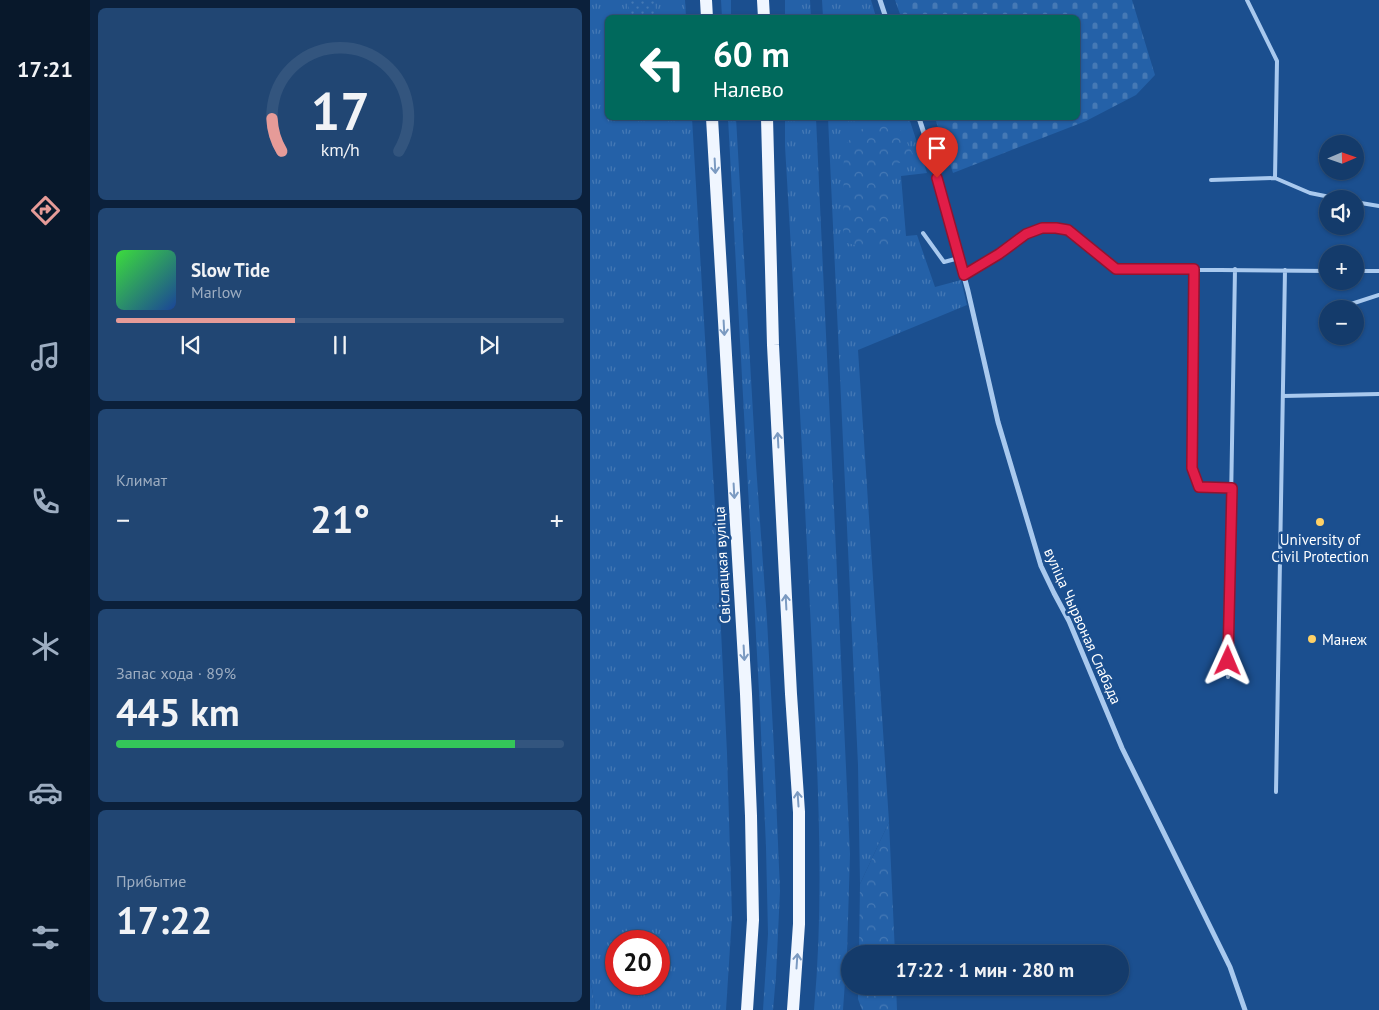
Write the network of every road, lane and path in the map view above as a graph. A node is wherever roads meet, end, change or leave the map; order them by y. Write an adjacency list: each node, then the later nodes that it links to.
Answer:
1 (706, 0): 5 (main road)
2 (763, 0): 6 (main road)
3 (880, 0): 7 (street)
4 (1247, 0): 11 (lane)
5 (707, 15)
6 (764, 15)
7 (885, 15)
8 (712, 120): 32 (main road, Свіслацкая вуліца, one-way to 32)
9 (767, 120): 33 (main road, one-way to 9)
10 (920, 120): 17 (street, вуліца Чырвоная Слабада)
11 (1274, 178): 12 (lane); 13 (lane)
12 (1211, 180)
13 (1319, 195)
14 (1364, 204): 15 (lane)
15 (1379, 206)
16 (923, 233): 17 (lane)
17 (959, 258): 24 (street, вуліца Чырвоная Слабада)
18 (1194, 269): 19 (lane); 24 (lane); 29 (lane)
19 (1235, 269): 20 (lane); 29 (lane)
20 (1285, 270): 21 (lane); 28 (lane)
21 (1319, 271)
22 (1364, 271): 23 (lane)
23 (1379, 271)
24 (964, 275): 34 (street, вуліца Чырвоная Слабада)
25 (1379, 296): 26 (lane)
26 (1364, 300)
27 (1379, 394): 28 (lane)
28 (1283, 396): 31 (lane)
29 (1232, 488): 30 (lane)
30 (1228, 677)
31 (1276, 792)
32 (747, 1010)
33 (793, 1010)
34 (1245, 1010)

